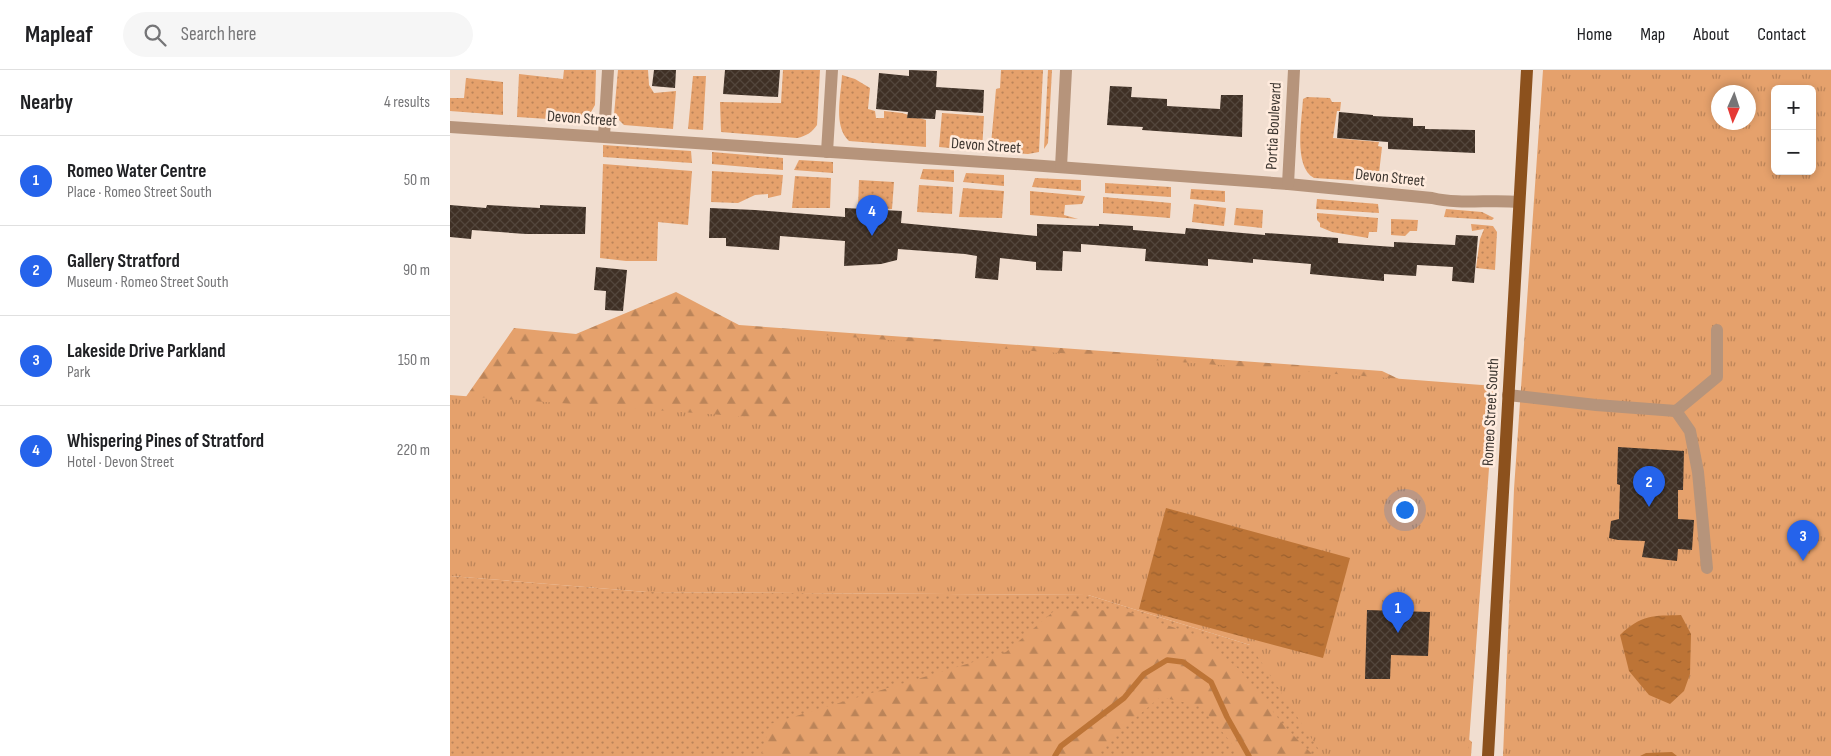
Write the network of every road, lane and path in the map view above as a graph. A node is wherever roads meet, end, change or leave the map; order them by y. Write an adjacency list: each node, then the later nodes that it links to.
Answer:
1 (608, 70): 7 (street)
2 (832, 70): 8 (street)
3 (1066, 70): 9 (street)
4 (1294, 70): 10 (street, Portia Boulevard)
5 (1527, 70): 11 (main road, Romeo Street South)
6 (450, 127): 7 (street, Devon Street)
7 (604, 136): 8 (street, Devon Street)
8 (827, 152): 9 (street, Devon Street)
9 (1061, 167): 10 (street, Devon Street)
10 (1288, 184): 11 (street, Devon Street)
11 (1519, 202): 13 (main road, Romeo Street South)
12 (1717, 330): 14 (street)
13 (1508, 394): 14 (street); 16 (main road, Romeo Street South)
14 (1676, 411): 15 (street)
15 (1707, 568)
16 (1488, 756)

